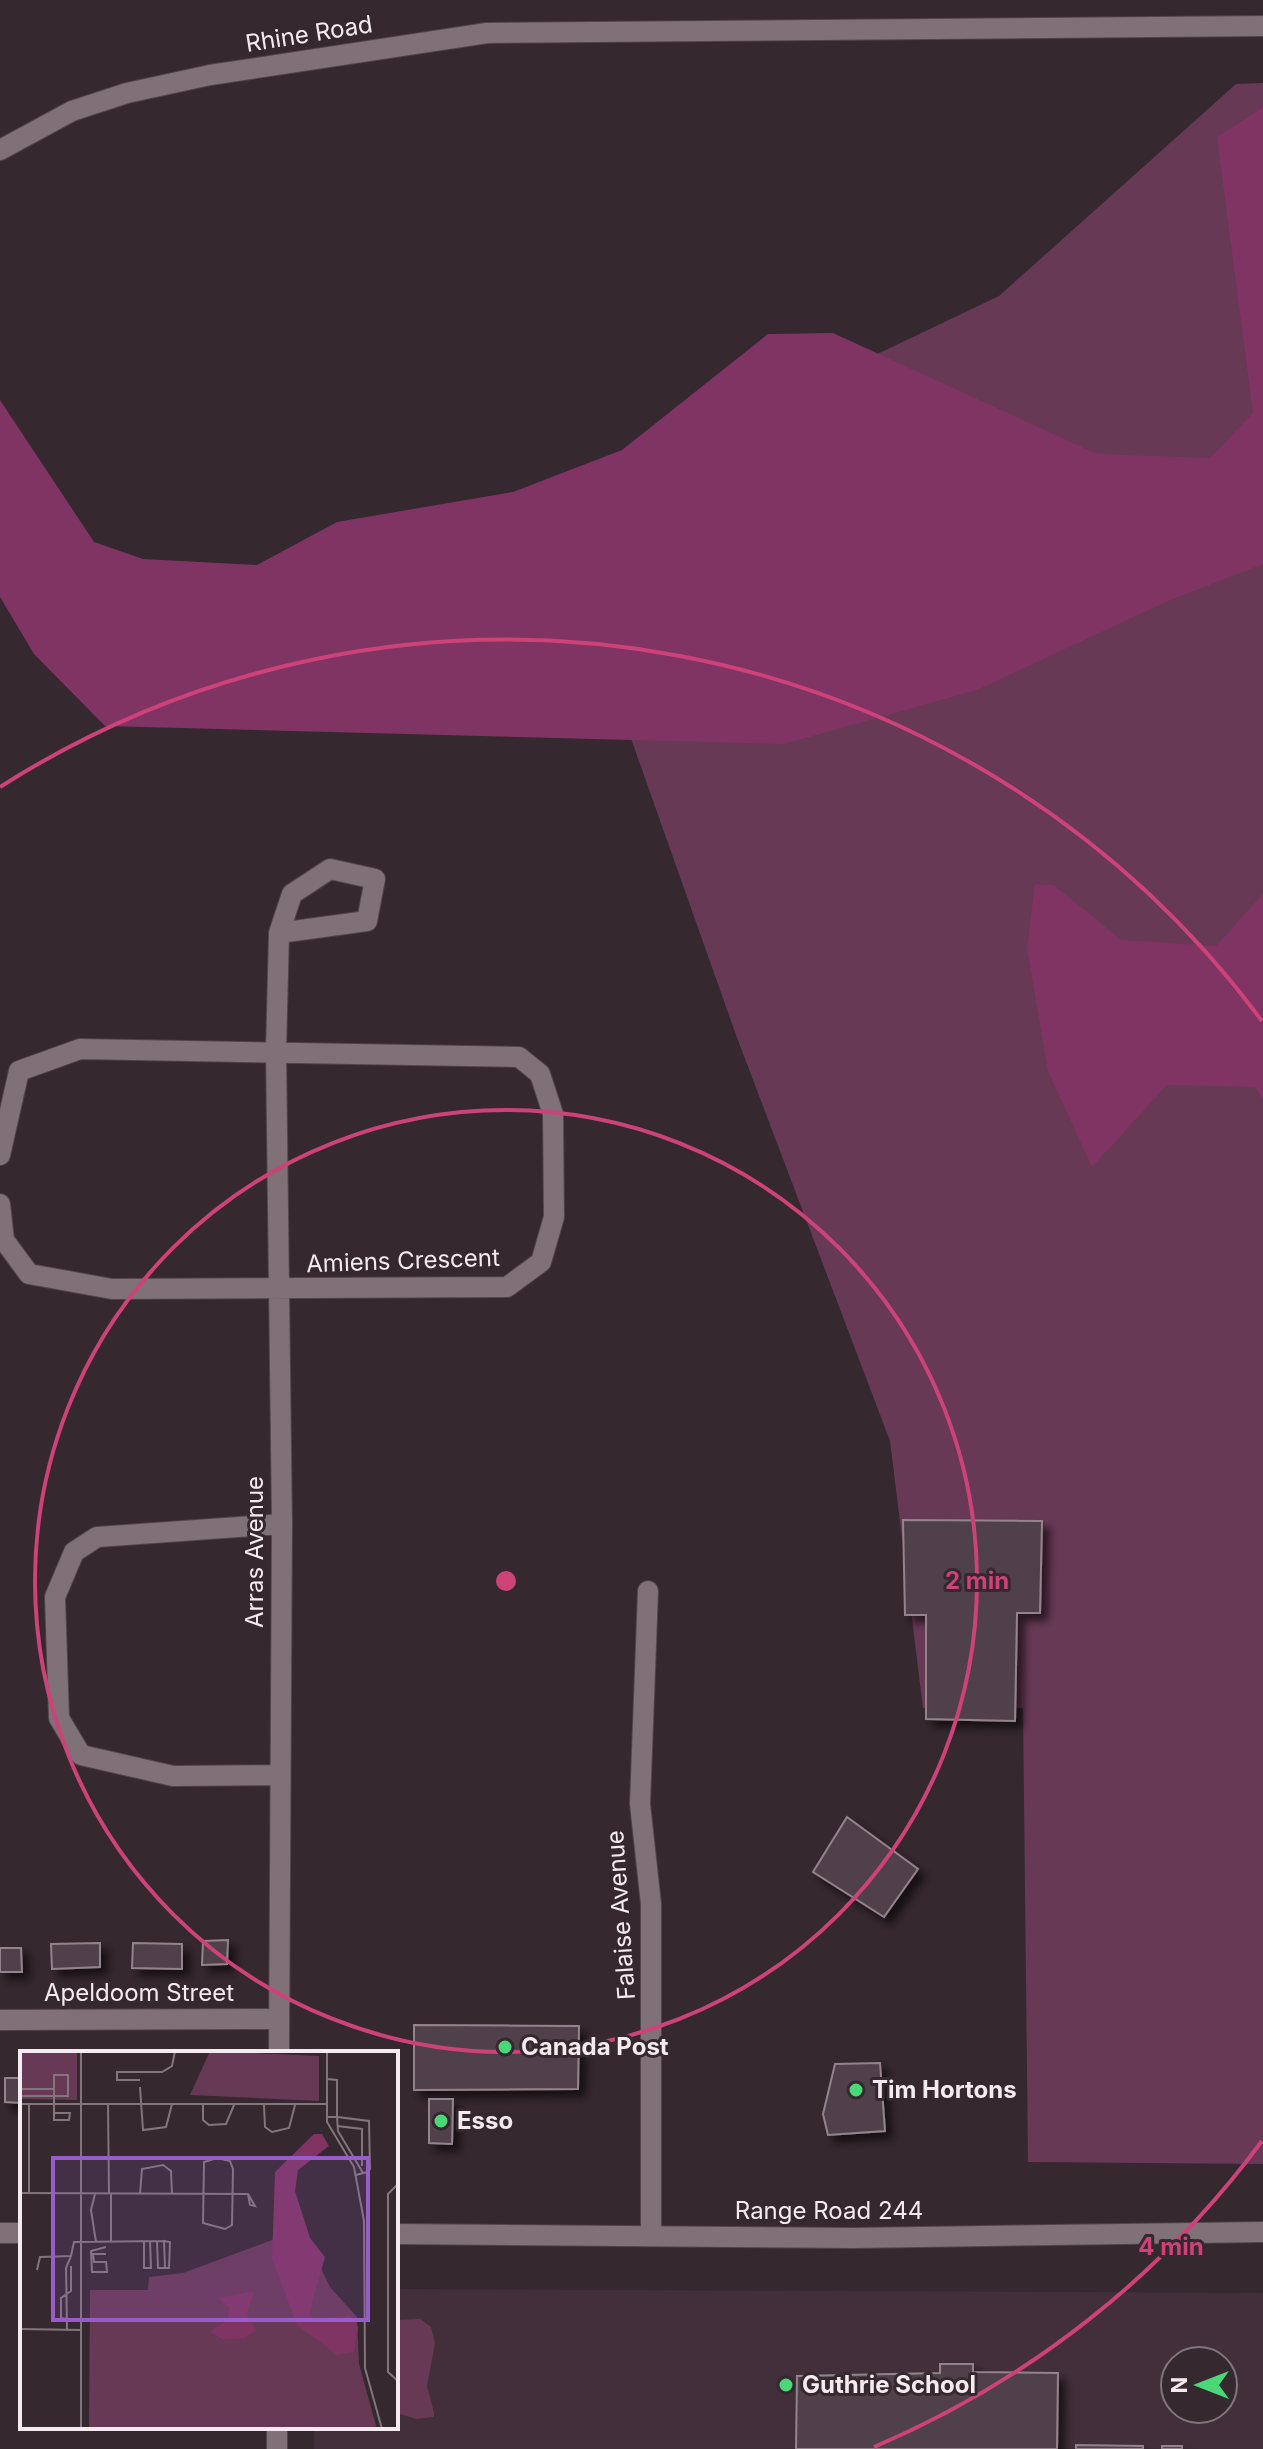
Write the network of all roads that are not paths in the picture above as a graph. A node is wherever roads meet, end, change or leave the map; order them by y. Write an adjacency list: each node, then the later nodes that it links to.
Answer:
1 (1263, 26): 2 (street, Rhine Road)
2 (0, 150)
3 (279, 933): 3 (street, Arras Avenue); 4 (street, Arras Avenue)
4 (276, 1051): 5 (street, Amiens Crescent); 7 (street, Arras Avenue); 7 (street, Amiens Crescent)
5 (0, 1155)
6 (0, 1204): 7 (street, Amiens Crescent)
7 (278, 1290): 8 (street, Arras Avenue)
8 (282, 1524): 10 (street, Arras Avenue); 10 (street)
9 (648, 1591): 16 (street, Falaise Avenue)
10 (279, 1775): 11 (street, Arras Avenue)
11 (279, 2019): 12 (street, Apeldoom Street); 13 (street, Arras Avenue)
12 (0, 2020)
13 (279, 2051)
14 (1263, 2232): 16 (street, Range Road 244)
15 (398, 2234): 16 (street, Range Road 244)
16 (651, 2236)

